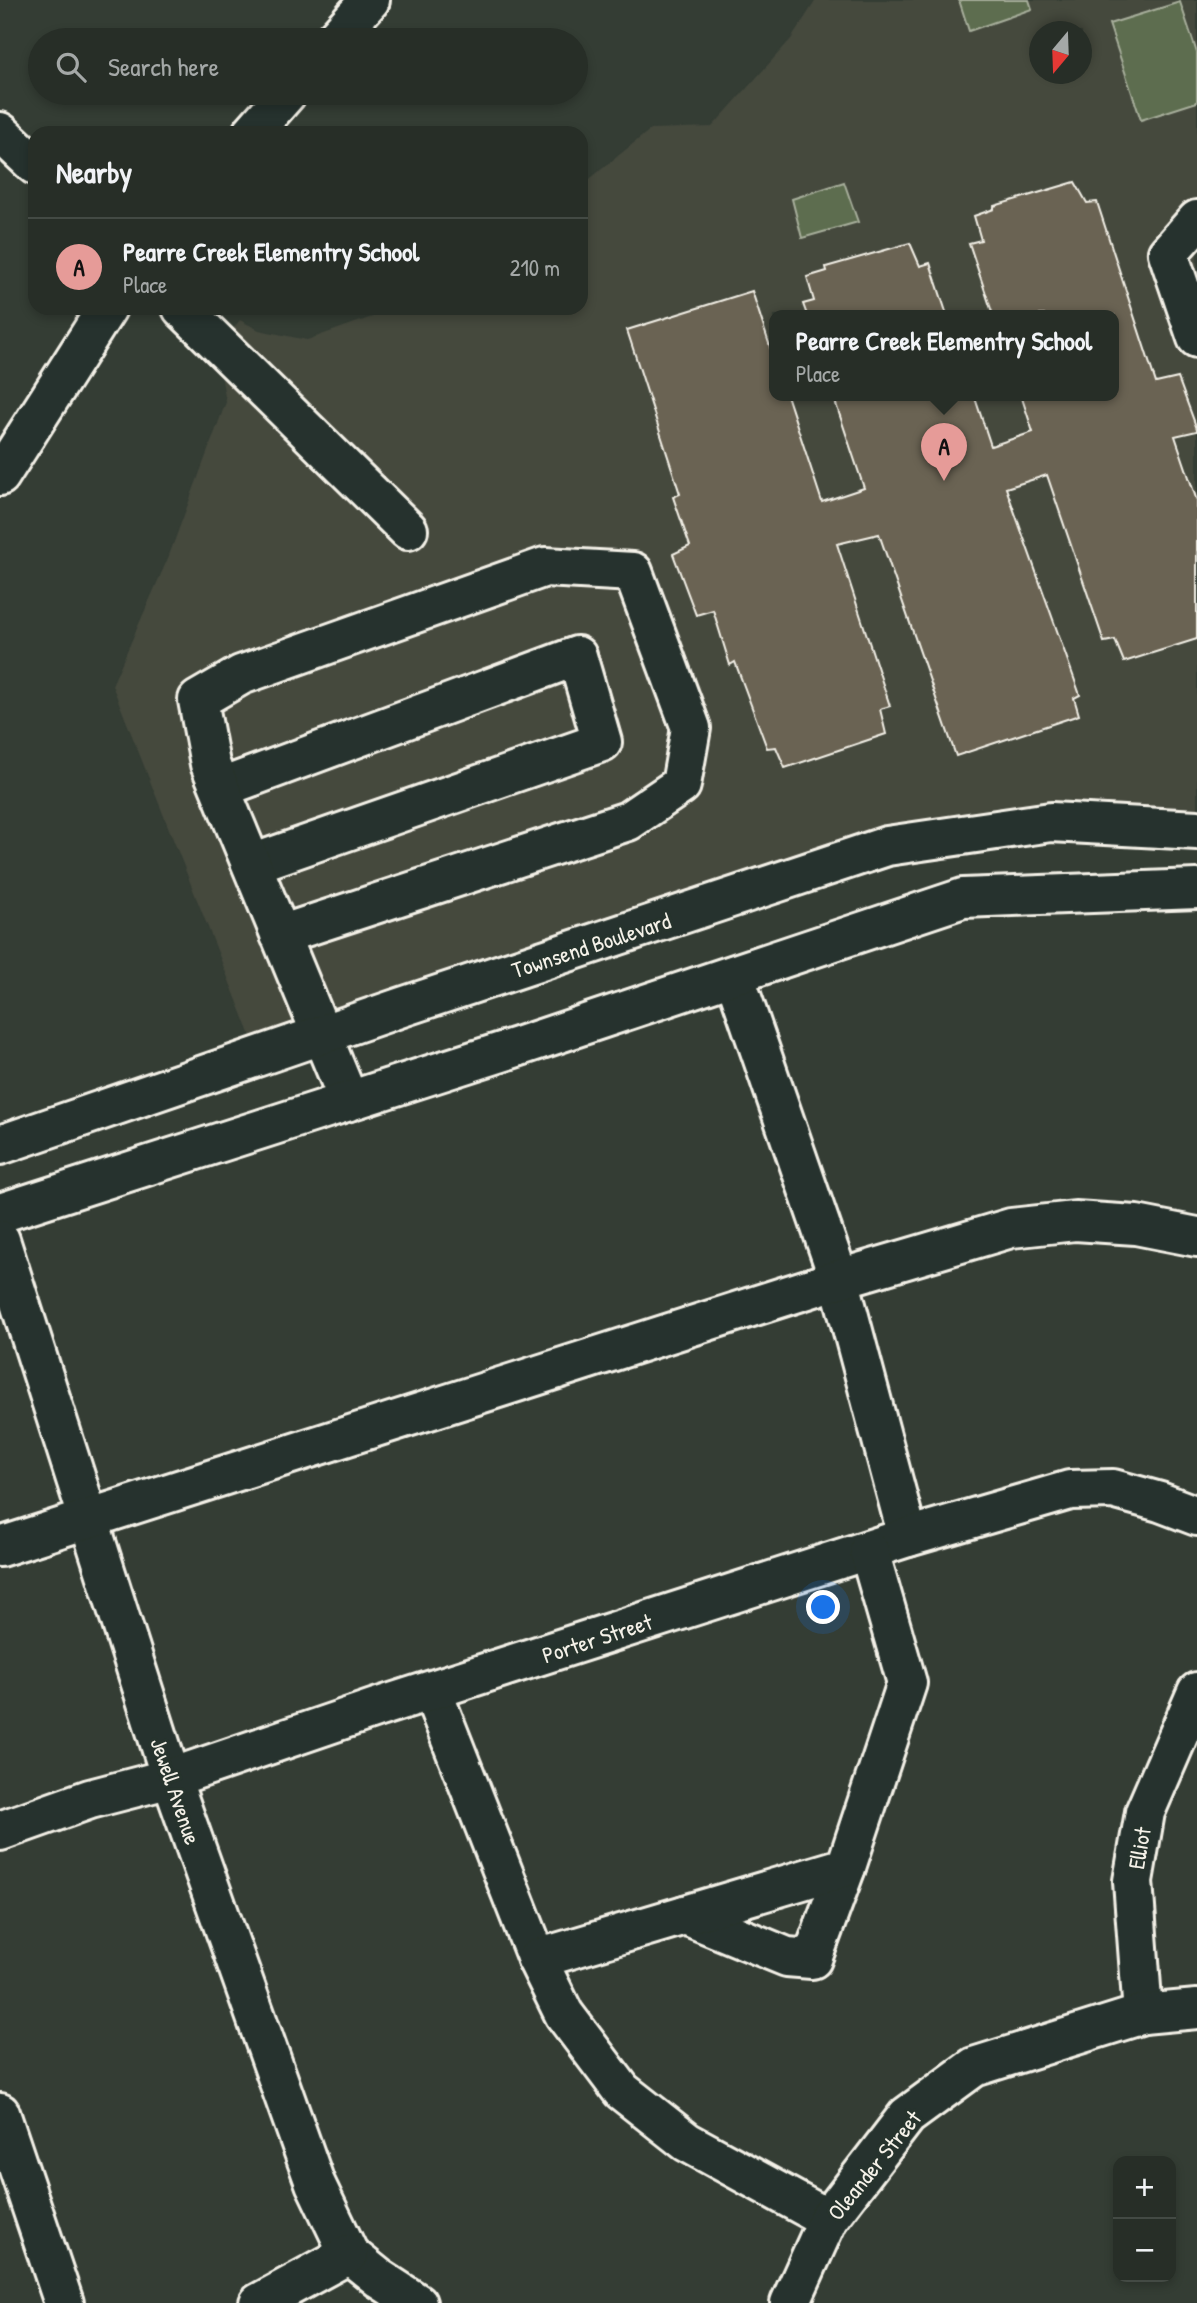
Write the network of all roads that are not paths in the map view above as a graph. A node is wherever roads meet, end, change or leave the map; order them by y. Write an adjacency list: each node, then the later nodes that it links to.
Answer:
1 (370, 0): 2 (street)
2 (345, 28)
3 (277, 105): 4 (street)
4 (257, 126)
5 (0, 132): 6 (street)
6 (28, 159)
7 (1197, 220): 10 (street)
8 (103, 315): 11 (street)
9 (189, 315): 12 (street)
10 (1197, 338)
11 (0, 476)
12 (408, 530)
13 (221, 789): 15 (street); 15 (street); 17 (street)
14 (1197, 830): 19 (street, Townsend Boulevard)
15 (252, 864): 17 (street)
16 (1197, 889): 18 (street)
17 (280, 935): 19 (street)
18 (734, 975): 20 (street); 25 (street)
19 (323, 1034): 20 (street); 21 (street, Townsend Boulevard)
20 (349, 1101): 22 (street)
21 (0, 1145)
22 (0, 1213)
23 (1197, 1237): 25 (street)
24 (0, 1240): 27 (street, Jewell Avenue)
25 (839, 1279): 27 (street); 28 (street)
26 (1197, 1516): 28 (street, Porter Street)
27 (87, 1518): 29 (street); 33 (street, Jewell Avenue)
28 (908, 1537): 30 (street, Porter Street)
29 (0, 1547)
30 (869, 1551): 31 (street, Porter Street); 35 (street)
31 (432, 1691): 33 (street, Porter Street); 37 (street)
32 (1197, 1692): 39 (street, Elliot)
33 (171, 1778): 34 (street, Porter Street); 42 (street, Jewell Avenue)
34 (0, 1831)
35 (846, 1867): 36 (street); 36 (street)
36 (685, 1915): 37 (street)
37 (537, 1959): 41 (street)
38 (1197, 2009): 39 (street, Oleander Street)
39 (1143, 2014): 41 (street, Oleander Street)
40 (0, 2113): 43 (street)
41 (828, 2219): 46 (street, Oleander Street)
42 (349, 2254): 44 (street); 45 (street, Jewell Avenue)
43 (64, 2303)
44 (259, 2303)
45 (417, 2303)
46 (790, 2303)

